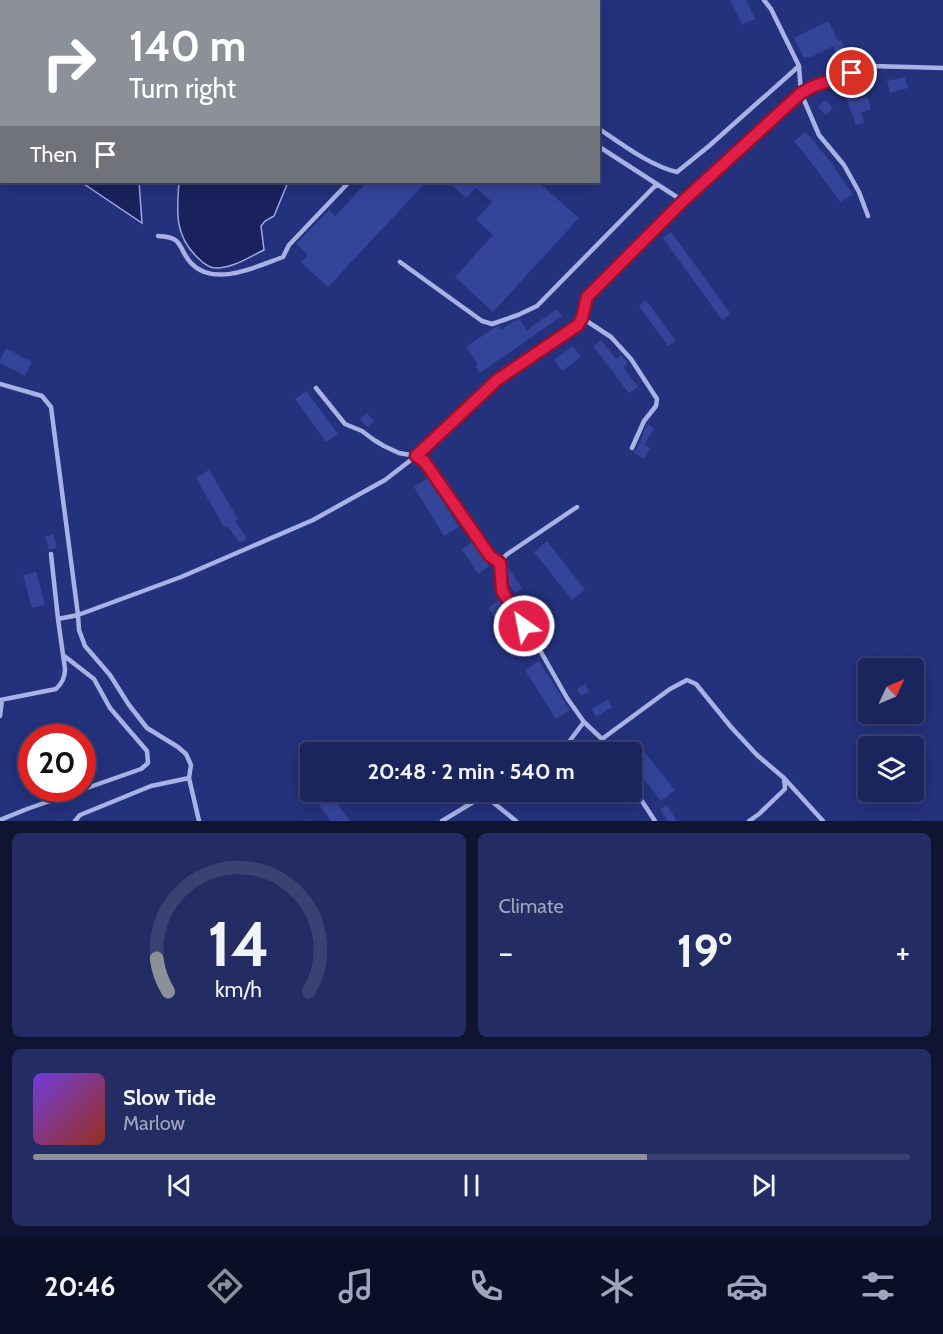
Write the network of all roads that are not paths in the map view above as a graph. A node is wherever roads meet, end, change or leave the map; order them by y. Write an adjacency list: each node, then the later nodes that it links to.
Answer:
1 (764, 0): 2 (lane)
2 (799, 66): 4 (lane); 5 (lane)
3 (943, 68): 4 (lane)
4 (801, 93): 9 (lane); 10 (lane)
5 (600, 129)
6 (600, 147): 8 (lane)
7 (348, 183): 11 (lane)
8 (657, 184): 9 (lane); 12 (lane)
9 (683, 201): 13 (lane)
10 (868, 216)
11 (158, 236)
12 (400, 262)
13 (582, 318): 16 (lane); 17 (lane)
14 (0, 384): 21 (lane)
15 (316, 388): 17 (lane)
16 (632, 448)
17 (416, 456): 20 (lane); 21 (lane)
18 (576, 507): 20 (lane)
19 (51, 554): 22 (lane)
20 (500, 563): 26 (lane)
21 (78, 615): 22 (lane); 30 (lane)
22 (58, 619): 23 (lane)
23 (63, 655): 24 (lane); 35 (lane)
24 (1, 700): 25 (lane)
25 (0, 716)
26 (584, 723): 27 (lane); 28 (lane)
27 (602, 739): 29 (lane); 31 (lane)
28 (569, 742)
29 (604, 742)
30 (189, 778): 36 (lane); 37 (lane)
31 (784, 778): 41 (lane); 42 (lane)
32 (642, 801): 40 (lane)
33 (473, 802): 38 (lane)
34 (493, 802): 39 (lane)
35 (0, 820)
36 (75, 821)
37 (199, 821)
38 (442, 821)
39 (516, 821)
40 (655, 821)
41 (749, 821)
42 (823, 821)

